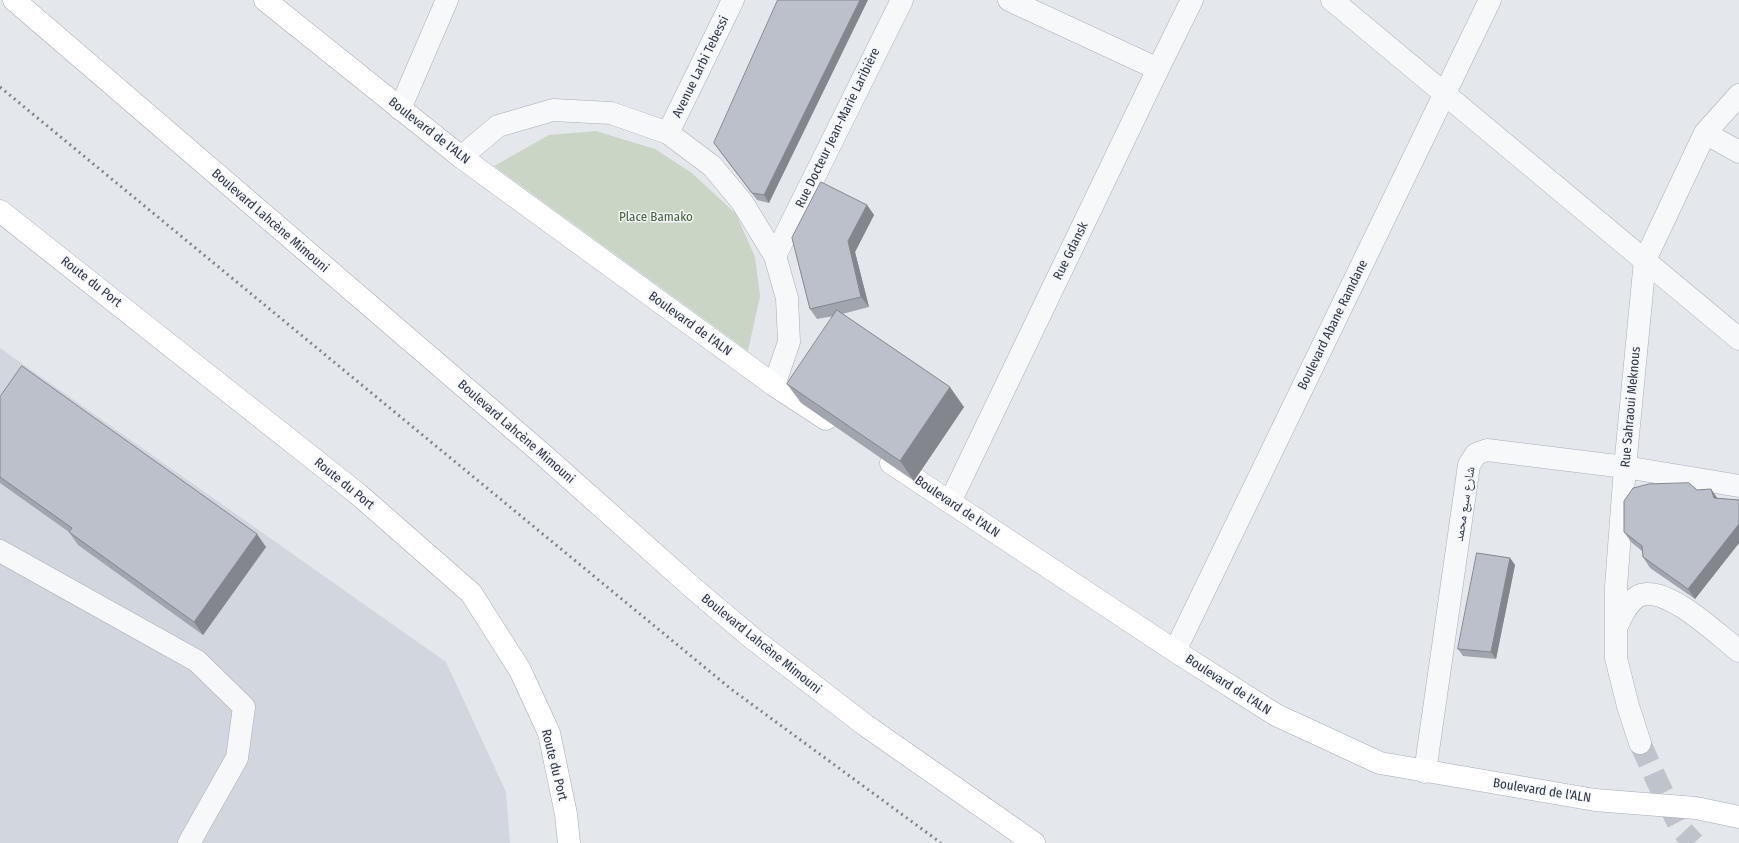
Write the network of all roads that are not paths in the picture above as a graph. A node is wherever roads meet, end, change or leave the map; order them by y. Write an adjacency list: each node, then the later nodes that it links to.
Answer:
1 (14, 0): 37 (main road, Boulevard Lahcène Mimouni)
2 (265, 0): 13 (main road, Boulevard de l'ALN)
3 (447, 0): 13 (street)
4 (733, 0): 14 (street, Avenue Larbi Tebessi)
5 (902, 0): 19 (street, Rue Docteur Jean-Marie Laribière)
6 (1009, 0): 10 (street)
7 (1192, 0): 10 (street, Rue Gdansk)
8 (1332, 0): 11 (street)
9 (1490, 0): 11 (street, Boulevard Abane Ramdane)
10 (1158, 69): 27 (street, Rue Gdansk)
11 (1445, 93): 20 (street); 30 (street, Boulevard Abane Ramdane)
12 (1739, 95): 15 (street, Rue Sahraoui Meknous)
13 (400, 109): 17 (main road, Boulevard de l'ALN)
14 (668, 133): 17 (street); 19 (street)
15 (1705, 133): 16 (street); 20 (street, Rue Sahraoui Meknous)
16 (1739, 152)
17 (461, 157): 22 (main road, Boulevard de l'ALN)
18 (0, 211): 36 (main road, Route du Port)
19 (775, 256): 22 (street)
20 (1645, 260): 21 (street); 25 (street, Rue Sahraoui Meknous)
21 (1739, 339)
22 (774, 385): 23 (main road, Boulevard de l'ALN)
23 (839, 428)
24 (872, 450): 27 (main road, Boulevard de l'ALN)
25 (1625, 467): 26 (street, شارع سبع محمد); 29 (street, Rue Sahraoui Meknous); 33 (street, شارع سبع محمد)
26 (1739, 486)
27 (950, 502): 30 (main road, Boulevard de l'ALN)
28 (0, 551): 35 (street)
29 (1618, 624): 31 (street); 32 (street, Rue Sahraoui Meknous)
30 (1175, 651): 33 (main road, Boulevard de l'ALN)
31 (1739, 651)
32 (1640, 742)
33 (1425, 772): 34 (main road, Boulevard de l'ALN)
34 (1739, 816)
35 (189, 843)
36 (569, 843)
37 (1034, 843)

